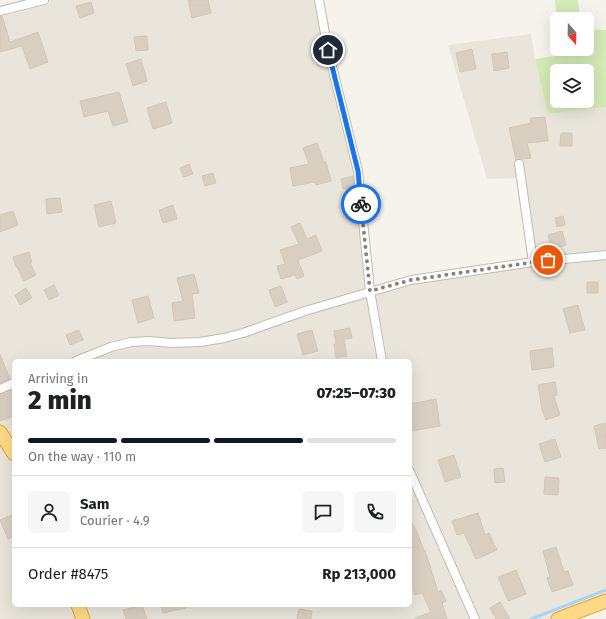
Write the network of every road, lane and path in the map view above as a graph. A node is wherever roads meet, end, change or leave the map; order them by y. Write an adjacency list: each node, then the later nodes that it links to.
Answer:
1 (44, 0): 3 (street)
2 (319, 0): 7 (street)
3 (0, 11)
4 (519, 164): 6 (street)
5 (606, 255): 6 (street)
6 (533, 262): 7 (street)
7 (370, 291): 8 (street); 9 (street)
8 (81, 359)
9 (382, 359)
10 (12, 385): 11 (street)
11 (0, 389)
12 (0, 432): 13 (highway)
13 (12, 451)
14 (412, 477): 18 (street)
15 (606, 601): 19 (highway)
16 (79, 607): 17 (highway)
17 (84, 619)
18 (475, 619)
19 (558, 619)

